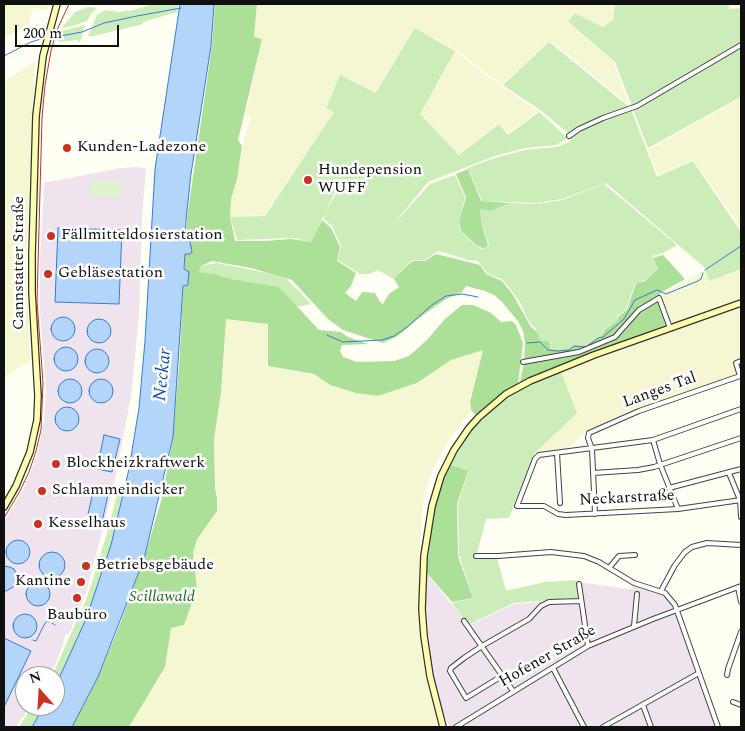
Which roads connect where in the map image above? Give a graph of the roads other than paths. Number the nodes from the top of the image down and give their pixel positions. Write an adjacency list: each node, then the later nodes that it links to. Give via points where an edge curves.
1 (57, 4): 3 (main road, Cannstatter Straße)
2 (61, 4): 3 (main road, Cannstatter Straße)
3 (55, 14): 23 (main road, Cannstatter Straße, via 43,56 36,116 32,255 38,396 36,420 30,452)
4 (741, 45): 5 (street, via 637,106 603,118)
5 (569, 136)
6 (741, 303): 7 (main road)
7 (670, 328): 9 (street, via 659,298 638,310 615,337 579,352); 51 (main road, via 530,381 506,394 478,417 454,450 441,476 429,523 423,572 424,636 430,676)
8 (741, 361): 13 (street, Langes Tal, via 736,363 740,376 639,411 588,433)
9 (523, 362)
10 (741, 408): 12 (street)
11 (741, 438): 15 (street)
12 (652, 440): 13 (street); 15 (street)
13 (592, 449): 14 (street); 17 (street)
14 (557, 453): 22 (street); 25 (street, Neckarstraße, via 537,457 517,506 544,506 566,515)
15 (660, 464): 17 (street, via 638,470); 19 (street)
16 (741, 468): 18 (street)
17 (593, 473): 20 (street)
18 (729, 473): 19 (street); 21 (street)
19 (670, 490): 20 (street, via 660,495); 24 (street)
20 (594, 499): 25 (street)
21 (741, 500): 24 (street, Neckarstraße); 26 (street)
22 (560, 503)
23 (4, 507)
24 (678, 509): 25 (street, Neckarstraße)
25 (595, 514)
26 (741, 517)
27 (741, 545): 33 (street, via 692,547 675,564)
28 (476, 556): 30 (street, via 566,553 584,556)
29 (635, 556): 30 (street, via 619,556)
30 (609, 568): 33 (street, via 634,584)
31 (579, 584): 35 (street)
32 (740, 587): 36 (street); 37 (street, Hofener Straße)
33 (661, 591): 37 (street, via 672,599)
34 (637, 594): 39 (street)
35 (581, 600): 41 (street, via 549,602 529,619); 42 (street)
36 (741, 602)
37 (677, 610): 39 (street, Hofener Straße); 44 (street)
38 (464, 621): 41 (street)
39 (634, 626): 42 (street, Hofener Straße)
40 (741, 632): 45 (street)
41 (482, 646): 46 (street); 46 (street, via 450,671 466,698)
42 (588, 646): 43 (street, Hofener Straße)
43 (553, 668): 47 (street, Hofener Straße); 53 (street)
44 (699, 674): 49 (street); 56 (street)
45 (727, 675)
46 (502, 676): 47 (street)
47 (513, 691): 52 (street, Hofener Straße)
48 (733, 702): 50 (street)
49 (643, 705): 54 (street); 55 (street)
50 (741, 705)
51 (444, 727)
52 (456, 727)
53 (584, 727)
54 (603, 727)
55 (651, 727)
56 (718, 727)

